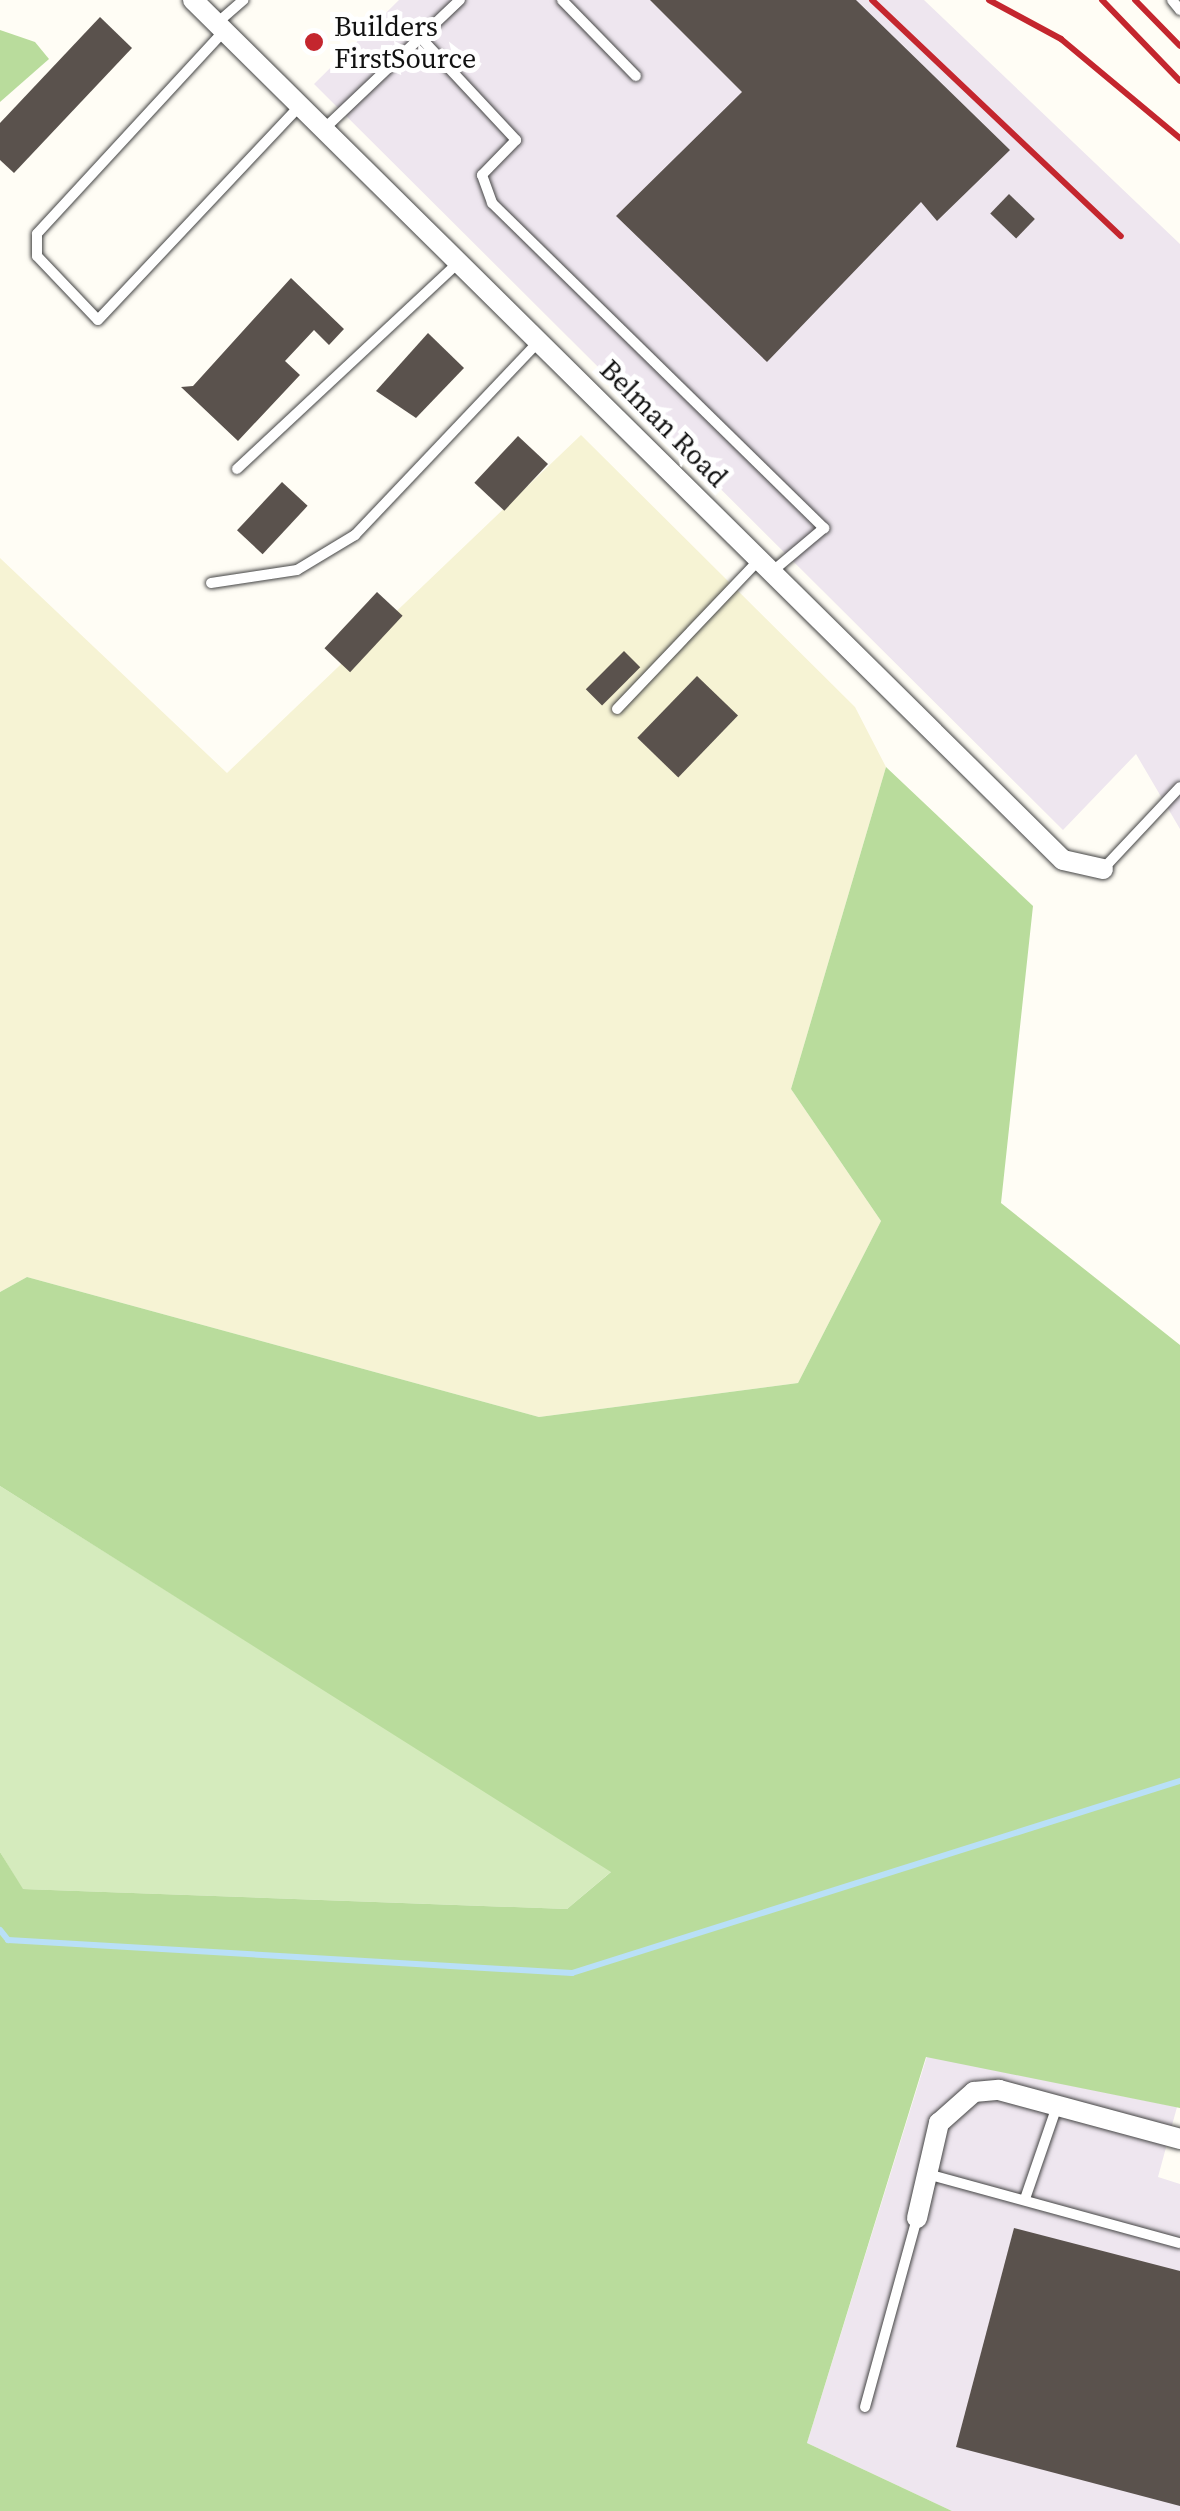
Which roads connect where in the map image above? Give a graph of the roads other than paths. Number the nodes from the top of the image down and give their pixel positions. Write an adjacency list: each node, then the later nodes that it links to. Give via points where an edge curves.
1 (192, 0): 7 (street, Belman Road)
2 (243, 0): 7 (lane)
3 (460, 0): 8 (lane)
4 (562, 0): 9 (lane)
5 (1172, 0): 6 (lane)
6 (1180, 10)
7 (220, 28): 10 (street, Belman Road); 10 (lane, via 37,234 37,256 98,320)
8 (420, 37): 11 (lane); 15 (lane, via 516,140 482,175 492,203 824,528)
9 (636, 76)
10 (301, 105): 11 (street, Belman Road)
11 (325, 128): 12 (street, Belman Road)
12 (460, 261): 13 (street, Belman Road); 14 (lane)
13 (540, 340): 15 (street, Belman Road); 16 (lane, via 355,535 297,570)
14 (237, 469)
15 (768, 564): 17 (lane); 19 (street, Belman Road, via 1062,860)
16 (210, 583)
17 (617, 709)
18 (1180, 787): 19 (lane)
19 (1103, 869)
20 (1057, 2106): 21 (street); 22 (street, via 990,2089 960,2099 938,2124); 23 (lane)
21 (1180, 2139)
22 (926, 2174): 23 (lane); 24 (street)
23 (1025, 2199): 25 (lane)
24 (916, 2218): 26 (lane)
25 (1180, 2243)
26 (866, 2407)

